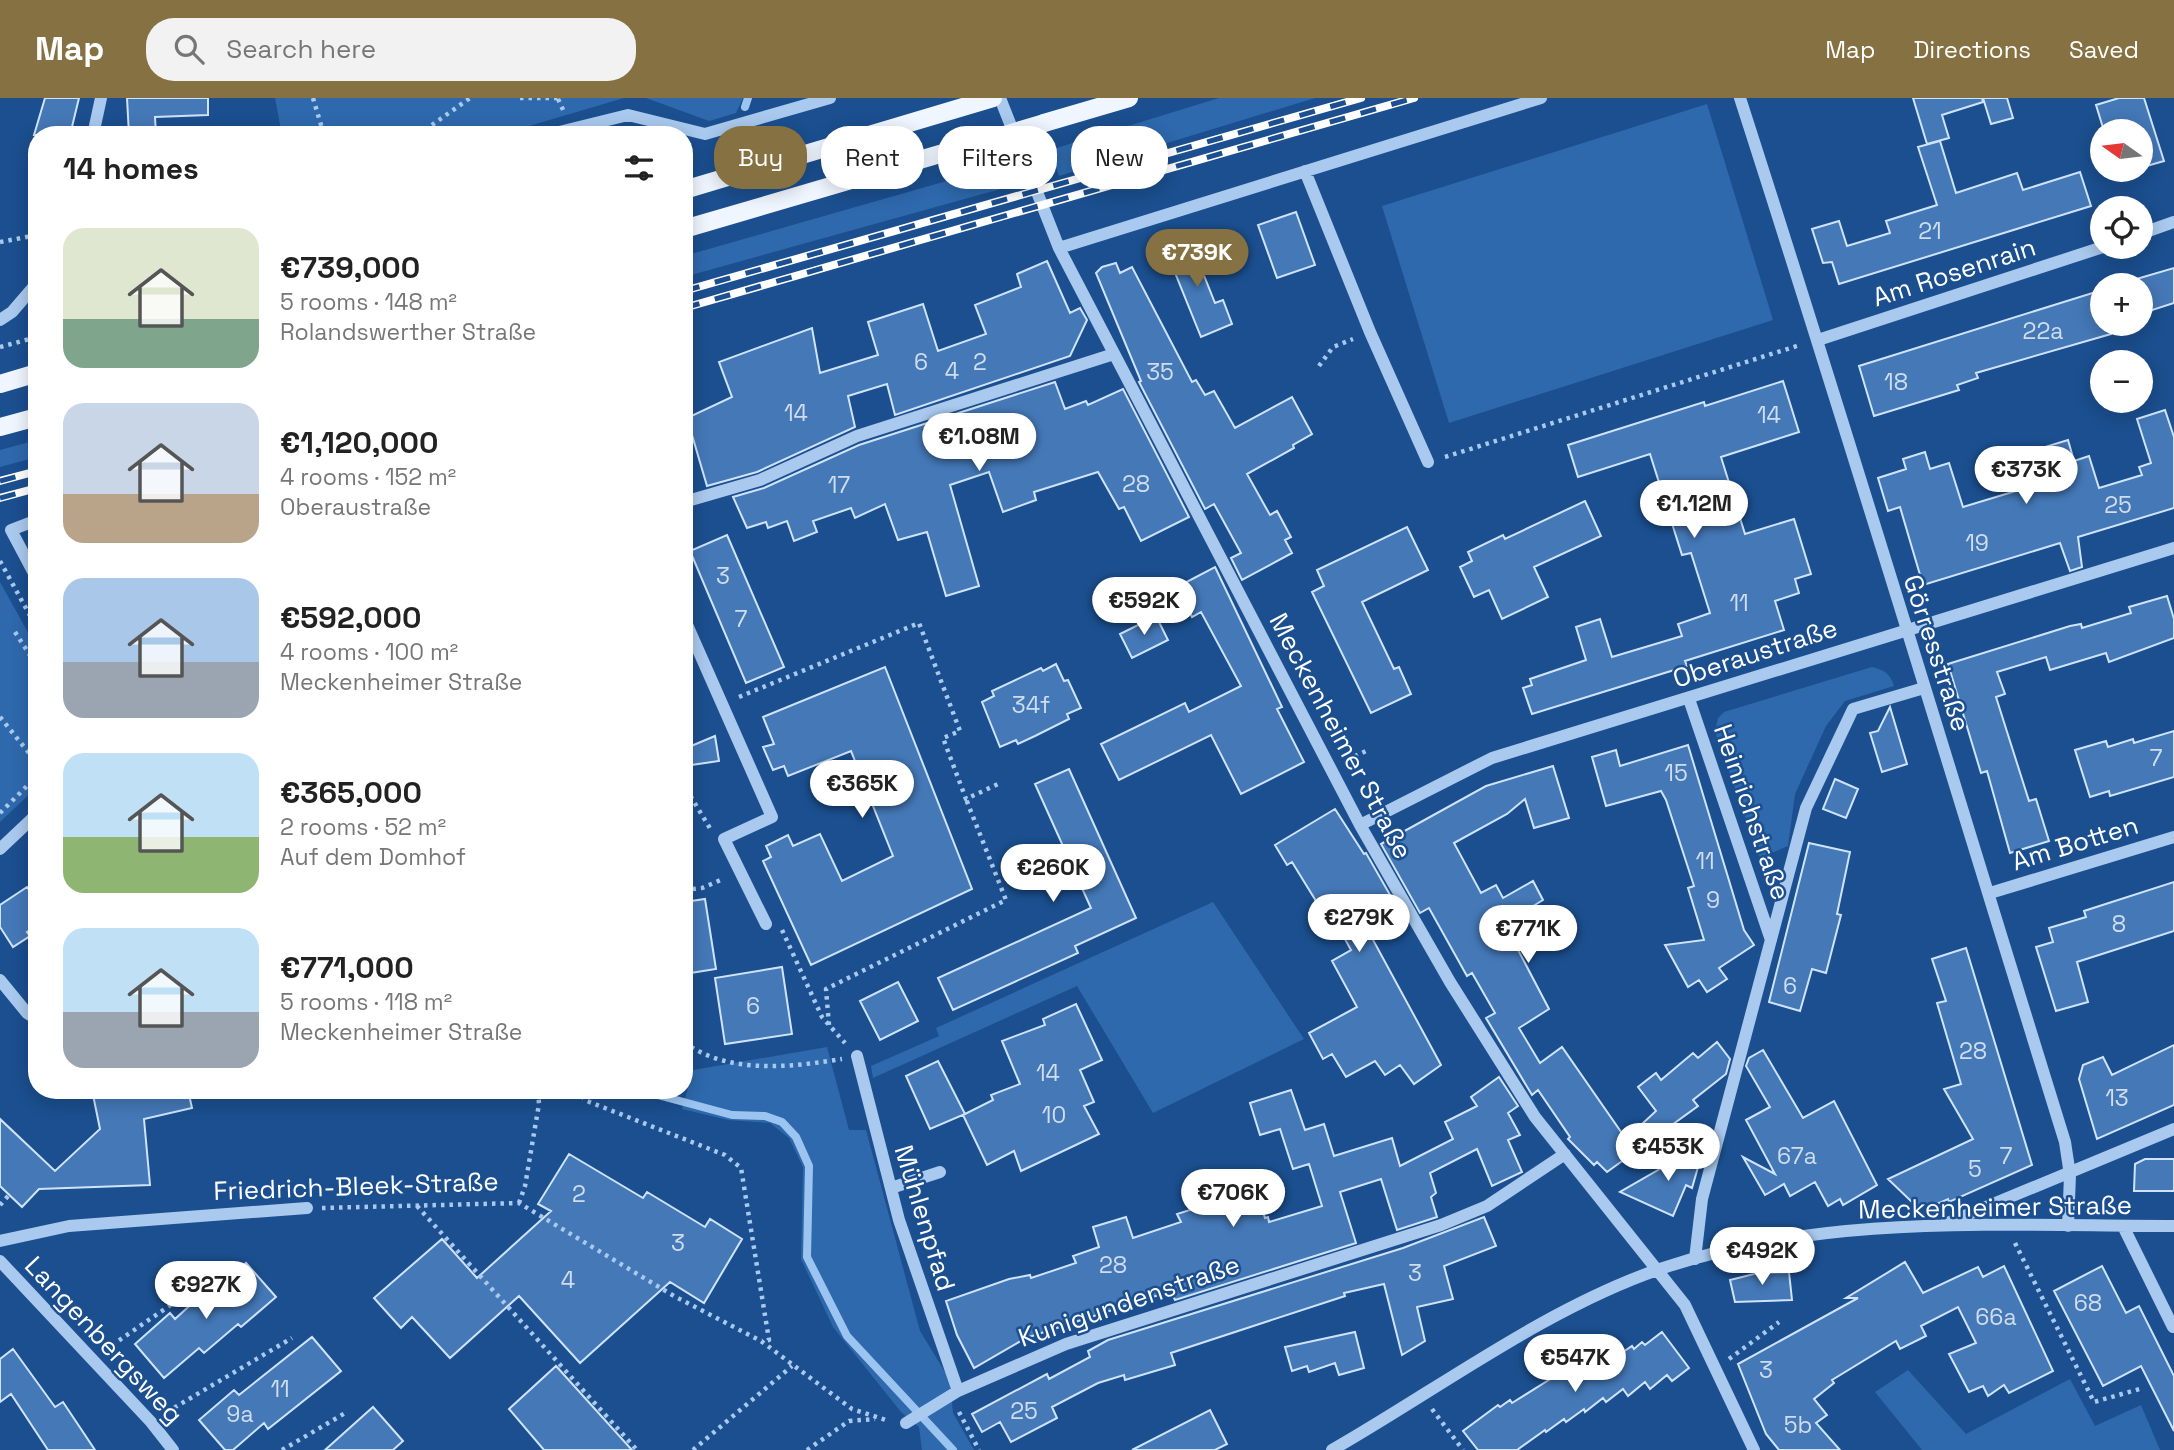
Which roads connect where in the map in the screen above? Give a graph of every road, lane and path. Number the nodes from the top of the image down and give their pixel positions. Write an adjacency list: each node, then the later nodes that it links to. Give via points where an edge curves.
1 (101, 98): 12 (street)
2 (313, 98): 13 (path)
3 (470, 98): 14 (path)
4 (520, 98): 5 (path)
5 (562, 98)
6 (830, 98): 17 (street, via 705,134)
7 (1000, 98): 25 (street, Meckenheimer Straße)
8 (1129, 98): 21 (main road, bridge)
9 (1541, 98): 18 (street)
10 (1740, 98): 31 (street, Görresstraße)
11 (986, 100): 19 (main road)
12 (95, 126)
13 (321, 126)
14 (431, 126)
15 (583, 126): 16 (street, via 628,115)
16 (673, 126)
17 (693, 131)
18 (1306, 171): 25 (street); 29 (street)
19 (693, 187)
20 (2174, 222): 22 (street)
21 (693, 226)
22 (2153, 229)
23 (28, 237): 24 (path)
24 (0, 242)
25 (1059, 248): 33 (street, Meckenheimer Straße)
26 (2090, 251): 31 (street, Am Rosenrain)
27 (28, 293): 28 (street)
28 (0, 320)
29 (1370, 332): 34 (path, via 1333,346); 39 (street)
30 (28, 339): 32 (path)
31 (1818, 340): 39 (path); 46 (street, Görresstraße)
32 (0, 347)
33 (1114, 354): 40 (street, via 857,436 760,480); 56 (street, Meckenheimer Straße)
34 (1319, 366)
35 (28, 376): 36 (main road)
36 (0, 384)
37 (28, 419): 38 (main road)
38 (0, 427)
39 (1428, 462)
40 (693, 499)
41 (28, 523): 44 (street, via 10,530)
42 (2174, 548): 46 (street, Oberaustraße)
43 (0, 561): 45 (path)
44 (28, 563)
45 (28, 612)
46 (1905, 629): 50 (street, Görresstraße); 51 (street, Oberaustraße)
47 (15, 632): 49 (path)
48 (693, 638): 52 (street)
49 (28, 652)
50 (1924, 688): 69 (street, Görresstraße); 71 (street, Heinrichstraße, via 1853,709 1806,808)
51 (1689, 699): 63 (street, Oberaustraße, via 1492,758); 71 (street, Heinrichstraße)
52 (722, 704): 59 (path, via 919,623 960,731 943,738); 65 (street, via 772,817)
53 (0, 717): 55 (path)
54 (1368, 750): 56 (path)
55 (28, 752)
56 (1331, 768): 63 (street, Meckenheimer Straße)
57 (998, 784): 59 (path)
58 (28, 785): 61 (path)
59 (966, 799): 74 (path, via 1006,900 826,989)
60 (693, 800): 65 (path, via 713,832)
61 (0, 813)
62 (28, 823): 66 (street)
63 (1360, 825): 80 (street, Meckenheimer Straße, via 1455,990 1535,1116)
64 (2174, 837): 69 (street, Am Botten)
65 (724, 839): 67 (street)
66 (0, 849)
67 (740, 871): 68 (path); 70 (street)
68 (693, 888)
69 (1990, 893): 82 (street, Görresstraße, via 2065,1142)
70 (766, 924): 74 (path, via 784,930)
71 (1772, 940): 95 (street, Heinrichstraße, via 1702,1199)
72 (0, 980): 73 (street)
73 (28, 1007)
74 (829, 1026): 76 (path)
75 (693, 1047): 76 (path, via 710,1057 772,1067)
76 (857, 1056): 83 (street, Mühlenpfad)
77 (539, 1099): 85 (path)
78 (585, 1099): 102 (path, via 725,1155 741,1168 769,1340)
79 (2174, 1129): 82 (street)
80 (1565, 1154): 98 (street, Meckenheimer Straße); 107 (street, Kunigundenstraße, via 1487,1206 1441,1225 1115,1326 1024,1360)
81 (940, 1172): 83 (street)
82 (2070, 1175): 90 (street, Görresstraße); 93 (street)
83 (891, 1188): 107 (street, Mühlenpfad)
84 (9, 1195): 86 (path)
85 (519, 1203): 87 (path, Friedrich-Bleek-Straße); 102 (path, Friedrich-Bleek-Straße, via 674,1296)
86 (0, 1205)
87 (416, 1205): 88 (path, Friedrich-Bleek-Straße); 115 (path)
88 (307, 1208): 94 (street, Friedrich-Bleek-Straße, via 69,1226)
89 (2006, 1226): 90 (street, Meckenheimer Straße); 93 (street, Meckenheimer Straße); 106 (path, via 2094,1402)
90 (2068, 1226): 91 (street, Meckenheimer Straße)
91 (2123, 1226): 92 (street, Meckenheimer Straße); 100 (street)
92 (2174, 1226)
93 (1938, 1227): 95 (street, Meckenheimer Straße, via 1792,1237)
94 (0, 1241)
95 (1695, 1259): 98 (street, Meckenheimer Straße)
96 (0, 1261): 103 (street, Langenbergsweg)
97 (226, 1267): 103 (path)
98 (1659, 1269): 105 (street, via 1685,1305); 108 (street, via 1569,1311)
99 (1779, 1322): 105 (path)
100 (2172, 1327)
101 (292, 1338): 111 (path)
102 (761, 1341): 104 (path, Friedrich-Bleek-Straße)
103 (92, 1359): 111 (street, Langenbergsweg)
104 (792, 1366): 110 (path, Friedrich-Bleek-Straße, via 852,1409); 116 (path)
105 (1714, 1369): 121 (street)
106 (2143, 1388)
107 (954, 1393): 112 (street, Kunigundenstraße); 118 (path)
108 (1421, 1395): 119 (street); 120 (path)
109 (347, 1412): 114 (path)
110 (876, 1419): 112 (path, Friedrich-Bleek-Straße); 117 (path, via 849,1421)
111 (151, 1422): 113 (street, Langenbergsweg)
112 (905, 1423)
113 (173, 1450)
114 (282, 1450)
115 (637, 1450)
116 (693, 1450)
117 (807, 1450)
118 (979, 1450)
119 (1332, 1450)
120 (1463, 1450)
121 (1754, 1450)

